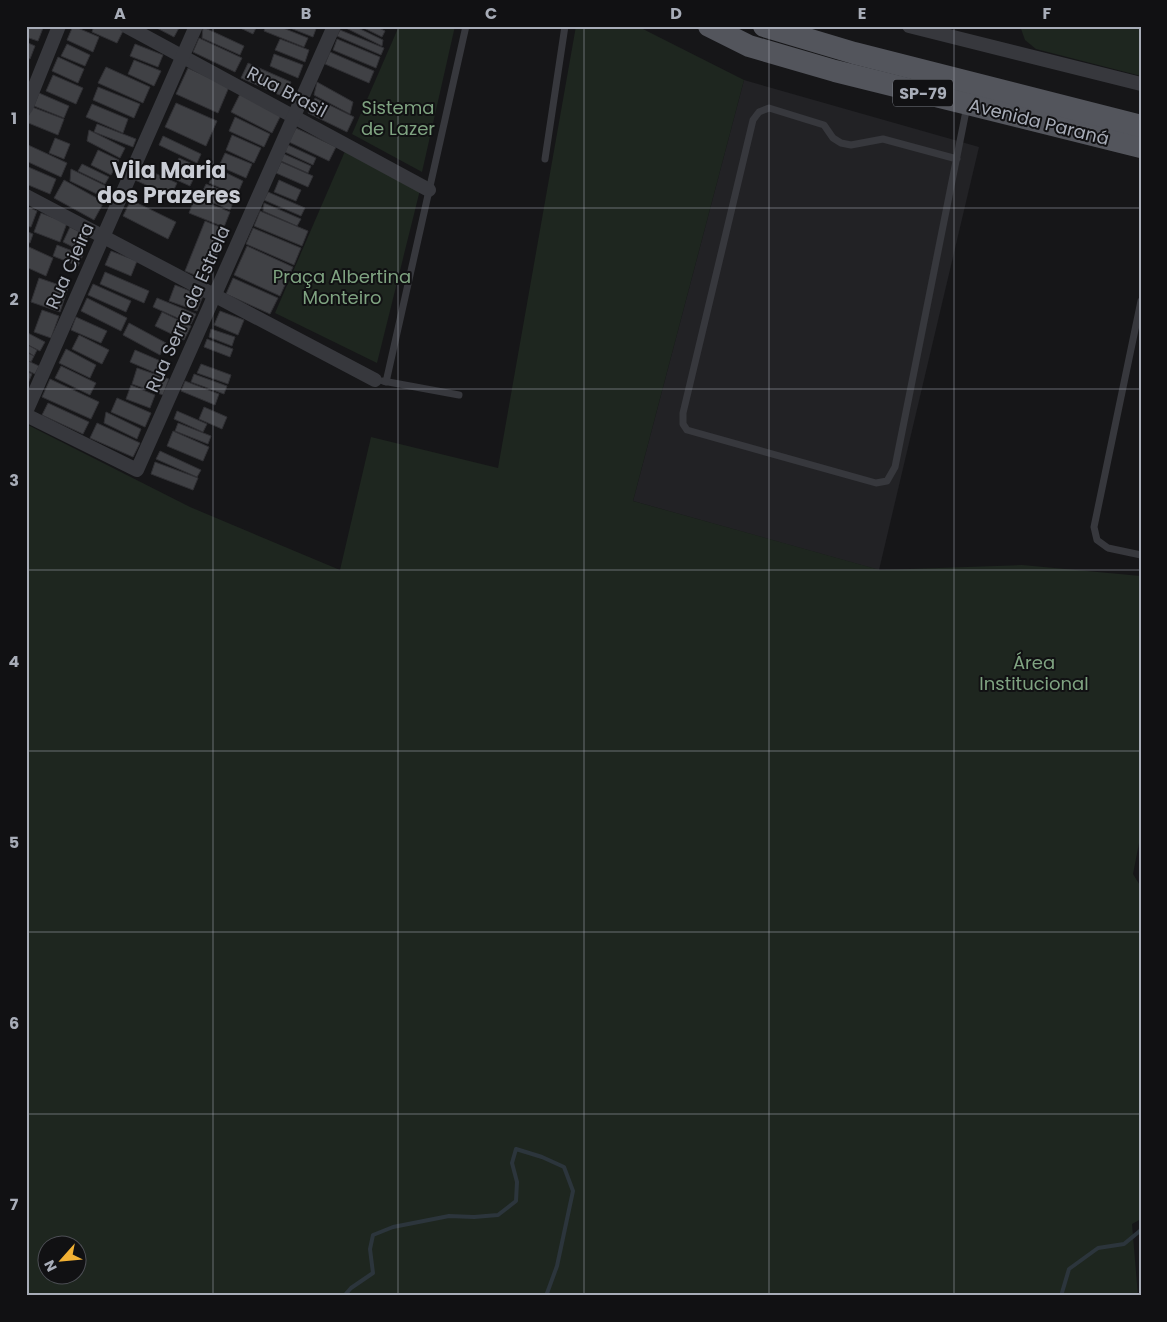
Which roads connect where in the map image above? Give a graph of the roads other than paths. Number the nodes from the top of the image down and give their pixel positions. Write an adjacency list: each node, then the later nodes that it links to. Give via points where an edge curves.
1 (59, 26): 13 (street)
2 (126, 26): 10 (street, Rua Brasil)
3 (196, 26): 10 (street, Rua Cieira)
4 (334, 26): 14 (street, Rua Serra da Estrela)
5 (466, 26): 19 (lane)
6 (565, 26): 17 (lane)
7 (709, 26): 12 (main road, Avenida Paraná / SP-79, via 776,55)
8 (764, 26): 15 (main road, Avenida Paraná / SP-79, via 854,53)
9 (909, 26): 11 (street)
10 (183, 57): 14 (street, Rua Brasil); 21 (street, Rua Cieira)
11 (1141, 84)
12 (967, 104): 16 (main road, Avenida Paraná / SP-79); 18 (lane)
13 (26, 108)
14 (293, 116): 19 (street, Rua Brasil); 22 (street, Rua Serra da Estrela)
15 (1141, 126)
16 (1141, 147)
17 (545, 159)
18 (957, 159): 18 (lane, via 883,139 851,145 841,143 824,125 769,108 759,112 753,120 683,413 683,424 687,430 876,483 887,481 895,467)
19 (429, 190): 24 (lane)
20 (26, 196): 21 (street)
21 (104, 237): 22 (street); 26 (street, Rua Cieira)
22 (214, 295): 24 (street); 26 (street, Rua Serra da Estrela, via 137,470)
23 (1141, 300): 27 (lane, via 1094,528 1098,540 1108,548)
24 (381, 380): 25 (lane)
25 (459, 395)
26 (26, 414)
27 (1141, 556)

